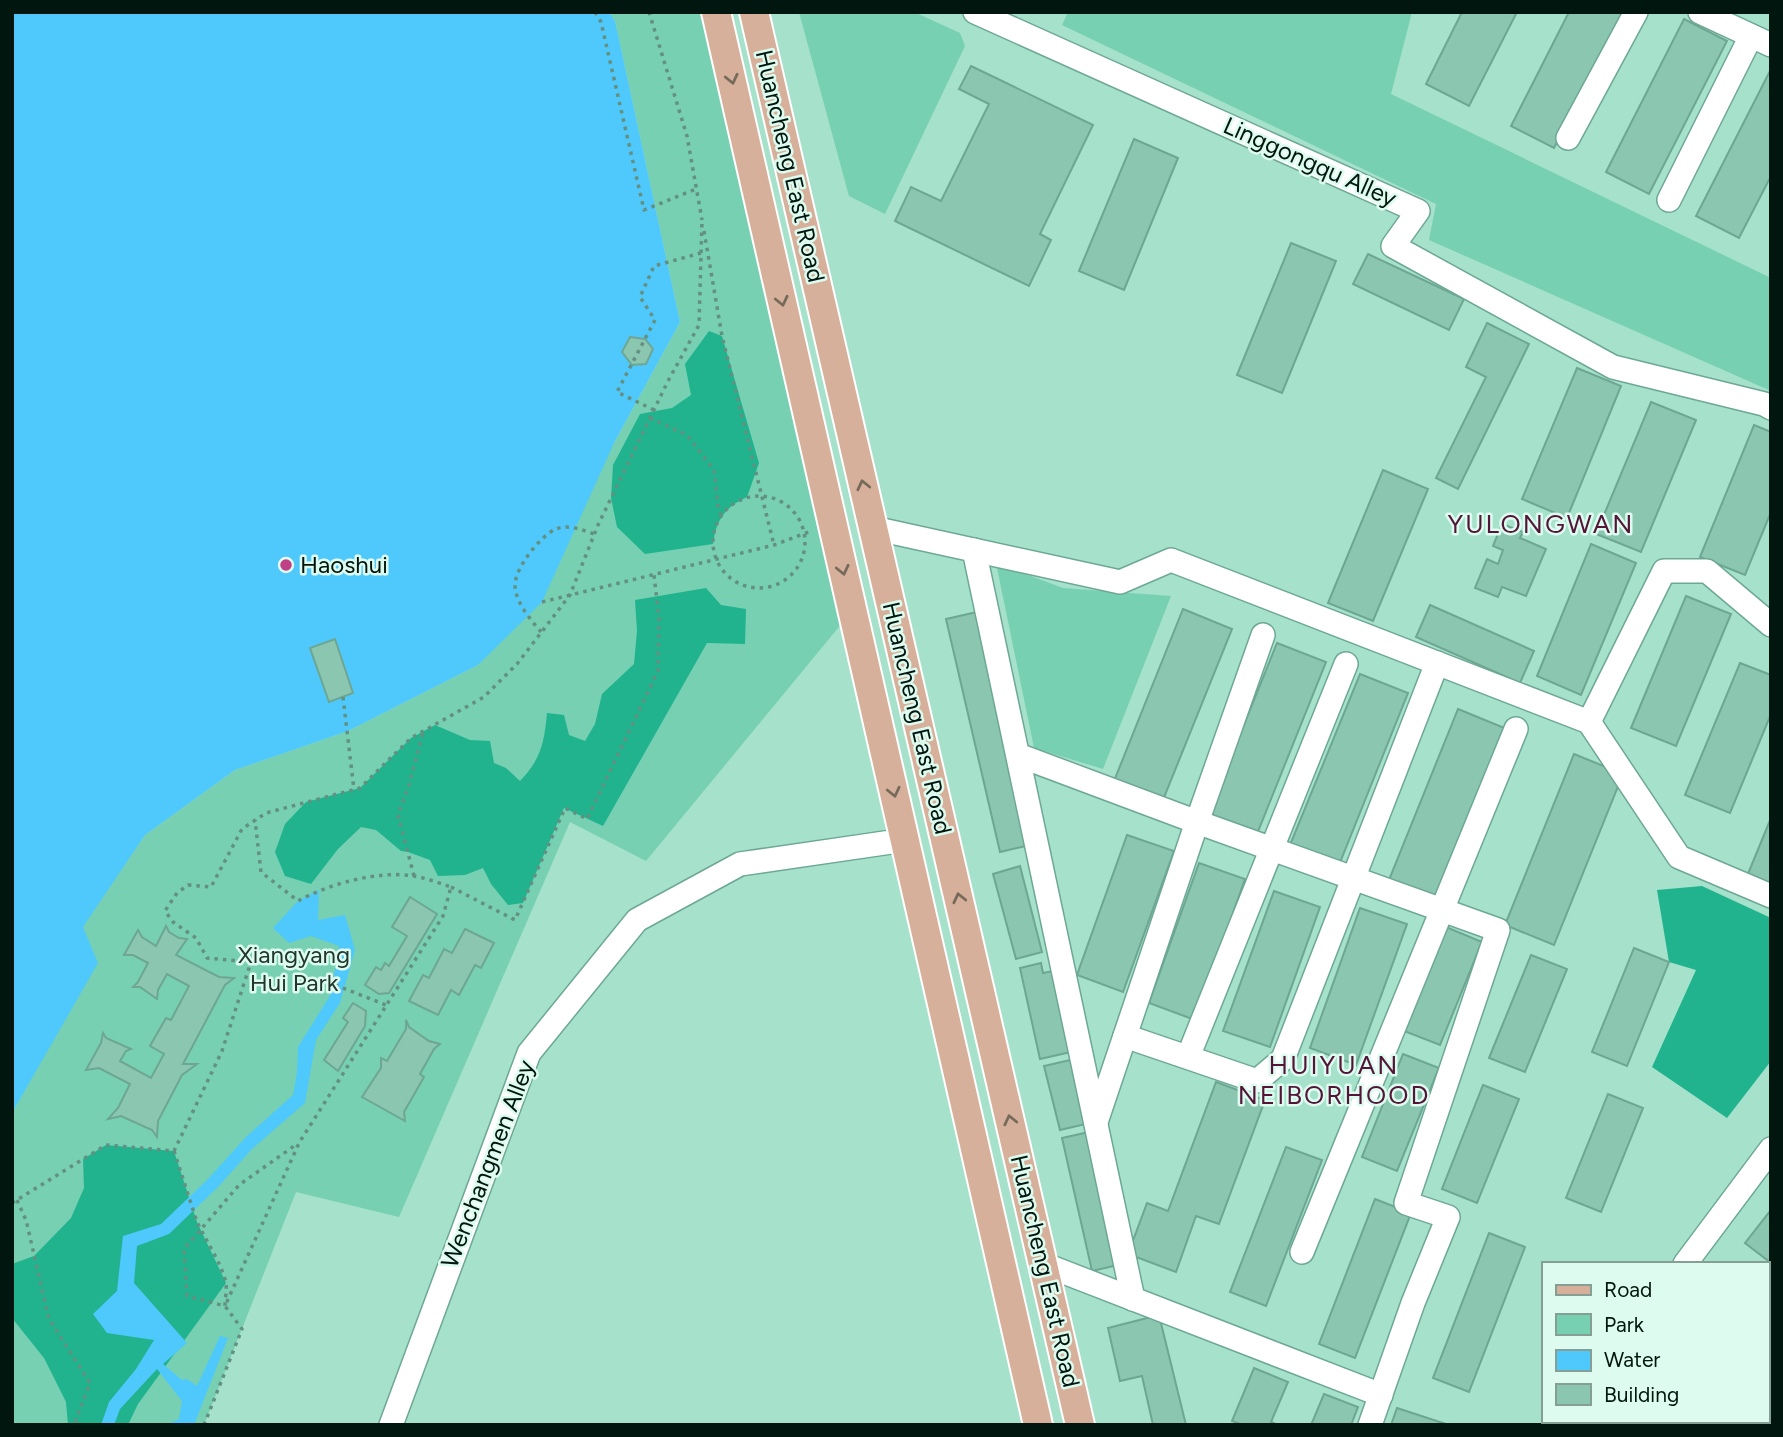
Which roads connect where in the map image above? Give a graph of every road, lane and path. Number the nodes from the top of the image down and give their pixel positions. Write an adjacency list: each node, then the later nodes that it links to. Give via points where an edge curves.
1 (595, 12): 10 (path, via 644,211)
2 (649, 12): 10 (path, via 687,136)
3 (716, 12): 19 (main road, Huancheng East Road, one-way to 19)
4 (754, 12): 20 (main road, Huancheng East Road, one-way to 4)
5 (975, 12): 14 (street, Linggongqu Alley, via 1418,211 1393,246 1613,367)
6 (1636, 12): 9 (street)
7 (1700, 12): 8 (street)
8 (1761, 40): 11 (street)
9 (1567, 138)
10 (696, 189): 12 (path)
11 (1669, 200)
12 (702, 221): 13 (path); 17 (path, via 722,336)
13 (701, 253): 15 (path, via 699,325); 15 (path, via 654,266 640,297 655,320 617,392)
14 (1771, 408)
15 (654, 410): 16 (path)
16 (650, 418): 18 (path, via 687,435 714,470); 22 (path)
17 (763, 495): 18 (path, via 733,503); 21 (path, via 790,507); 23 (path)
18 (721, 514): 25 (path, via 713,536)
19 (833, 523): 21 (path); 42 (main road, Huancheng East Road, one-way to 42)
20 (873, 528): 24 (street); 61 (main road, Huancheng East Road, one-way to 20)
21 (805, 533): 23 (path); 25 (path, via 801,563 779,584 765,588 735,582)
22 (594, 534): 27 (path); 30 (path, via 576,527 556,528 527,553 515,585 524,612)
23 (774, 545): 25 (path)
24 (974, 550): 32 (street, via 1120,582 1171,560); 38 (street)
25 (716, 559): 26 (path)
26 (654, 575): 27 (path); 46 (path, via 658,670 587,818 565,808 515,920)
27 (570, 595): 28 (path); 30 (path)
28 (542, 602)
29 (1771, 625): 35 (street, via 1707,571 1664,572)
30 (541, 632): 37 (path, via 484,697)
31 (1263, 635): 41 (street)
32 (1437, 663): 35 (street); 45 (street)
33 (1346, 664): 43 (street)
34 (343, 697): 39 (path)
35 (1589, 722): 47 (street, via 1679,857)
36 (1516, 729): 48 (street)
37 (423, 732): 39 (path); 44 (path, via 398,815)
38 (1018, 755): 41 (street); 53 (street)
39 (354, 790): 40 (path, via 266,813)
40 (255, 820): 44 (path, via 261,872 298,901 318,890 382,875); 56 (path, via 242,829 211,887 188,885 165,911 196,938 207,958 251,962 222,1051)
41 (1197, 822): 43 (street); 51 (street)
42 (905, 841): 67 (street, Wenchangmen Alley, via 740,864 637,920 529,1053); 68 (main road, Huancheng East Road)
43 (1271, 849): 45 (street); 52 (street)
44 (414, 876): 46 (path)
45 (1354, 878): 48 (street); 52 (street, via 1283,1059 1257,1081)
46 (451, 887): 50 (path, via 443,916)
47 (1771, 896)
48 (1442, 910): 59 (street); 64 (street, via 1498,930 1406,1203 1448,1217)
49 (312, 984): 50 (path, via 320,979)
50 (386, 1005): 54 (path)
51 (1125, 1036): 52 (street); 53 (street)
52 (1188, 1057)
53 (1096, 1123): 62 (street)
54 (299, 1143): 58 (path, via 239,1185); 63 (path)
55 (1771, 1149): 60 (street)
56 (174, 1151): 57 (path, via 106,1144); 58 (path)
57 (14, 1201): 65 (path, via 26,1220 48,1319 90,1383)
58 (201, 1230): 63 (path, via 226,1283); 63 (path, via 184,1249 187,1296)
59 (1302, 1252)
60 (1686, 1262)
61 (1043, 1264): 62 (street); 69 (main road, Huancheng East Road)
62 (1133, 1298): 64 (street)
63 (225, 1306): 66 (path, via 242,1329)
64 (1381, 1395): 70 (street)
65 (74, 1425)
66 (204, 1425)
67 (391, 1425)
68 (1038, 1425)
69 (1080, 1425)
70 (1370, 1425)

